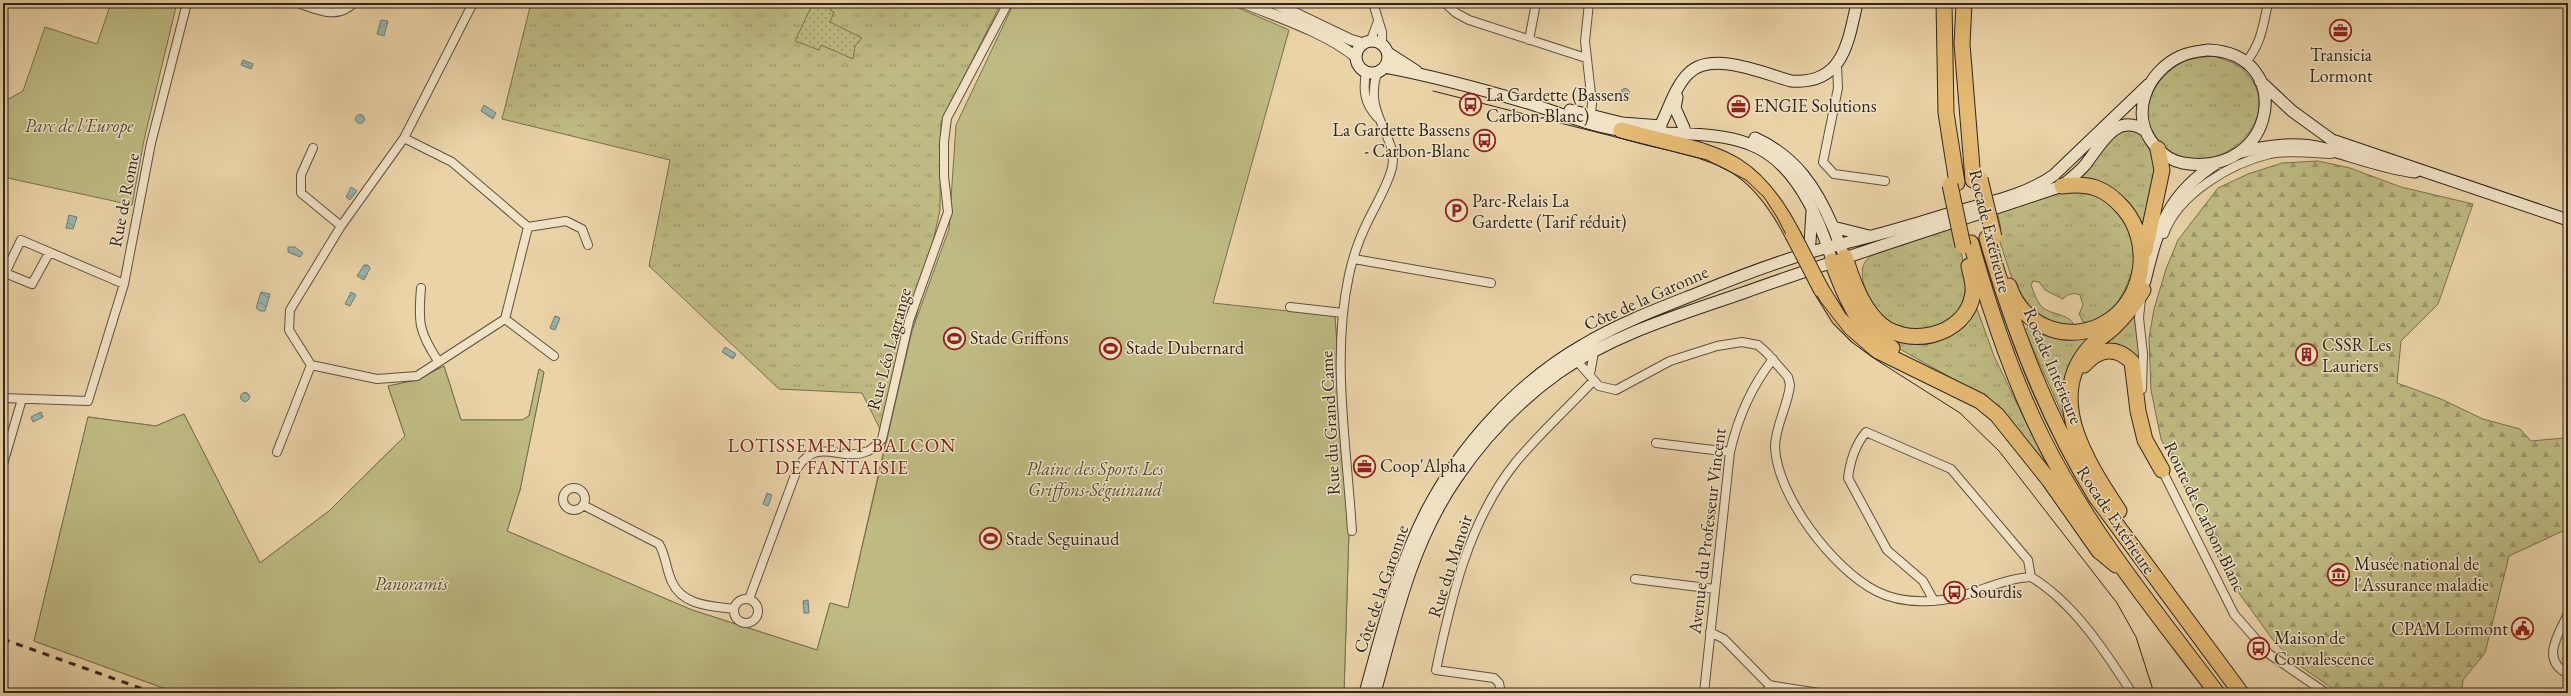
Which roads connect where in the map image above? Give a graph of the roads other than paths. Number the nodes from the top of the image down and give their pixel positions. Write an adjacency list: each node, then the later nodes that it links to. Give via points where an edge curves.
1 (187, 3): 61 (street, Rue de Rome, via 151,143)
2 (298, 3): 3 (street, via 327,14 346,11)
3 (354, 3)
4 (473, 3): 35 (street)
5 (1008, 3): 90 (street, Rue Léo Lagrange, via 947,118 944,176 948,212 909,321 882,439 869,451 856,454 818,451 805,456 798,467)
6 (1244, 3): 20 (street, via 1319,35)
7 (1274, 3): 18 (street, via 1351,40)
8 (1373, 3): 16 (street)
9 (1444, 3): 17 (street, via 1469,20)
10 (1536, 3): 17 (street)
11 (1589, 3): 21 (street)
12 (1857, 3): 23 (main road, via 1847,48)
13 (1944, 3): 51 (highway, Rocade Extérieure, via 1946,113 1953,184)
14 (1964, 3): 50 (highway, bridge, via 1962,44 1970,153)
15 (2268, 3): 22 (street, via 2262,35)
16 (1378, 21): 18 (street); 19 (street)
17 (1529, 40): 21 (street)
18 (1367, 42): 19 (main road); 20 (main road)
19 (1385, 48): 24 (main road); 25 (main road)
20 (1356, 57): 24 (main road, via 1359,66)
21 (1586, 58): 30 (street)
22 (2245, 63): 26 (main road); 27 (main road, via 2218,50 2196,51 2181,55 2168,63)
23 (1836, 66): 28 (main road, via 1822,77 1802,82 1726,63 1704,64 1690,72); 42 (street, via 1838,88 1823,162 1834,174)
24 (1376, 71): 25 (main road); 56 (street, Rue du Grand Came, via 1364,86 1366,102 1376,117 1392,153 1392,169)
25 (1418, 73): 29 (main road)
26 (2260, 80): 38 (main road, via 2266,104 2263,124); 41 (main road, via 2292,110 2332,140)
27 (2149, 84): 34 (main road, via 2142,107); 49 (main road, via 2054,175 2042,183 1998,200)
28 (1679, 87): 31 (main road); 32 (main road, via 1676,108)
29 (1526, 102): 30 (main road); 33 (main road)
30 (1591, 114): 31 (main road, via 1622,123)
31 (1660, 126): 32 (main road)
32 (1684, 128): 48 (main road, via 1751,136 1785,154 1799,167 1814,189)
33 (1621, 130): 44 (main road, via 1726,138 1749,143 1769,153 1791,175); 78 (highway, bridge, via 1704,151 1738,165 1767,191 1821,289 1839,318 1857,336 1876,350)
34 (2144, 130): 37 (main road); 43 (main road, via 2131,124 2117,127 2074,177)
35 (404, 138): 46 (street); 47 (street, via 452,162)
36 (313, 148): 46 (street, via 301,175 300,193)
37 (2158, 149): 40 (main road, via 2166,157 2182,162); 57 (highway, via 2162,170)
38 (2240, 152): 39 (main road, via 2284,145 2322,148); 40 (main road)
39 (2335, 154): 41 (main road, via 2394,169); 63 (street, Route de Carbon-Blanc, via 2270,154 2241,165 2203,186 2186,201 2166,228)
40 (2218, 162): 63 (main road, via 2190,183 2170,208 2152,250)
41 (2436, 175): 45 (main road)
42 (1885, 181)
43 (2062, 186): 53 (main road); 57 (highway, via 2088,185 2101,189 2116,200 2136,228 2142,245)
44 (1812, 212): 53 (main road); 55 (main road, via 1810,242)
45 (2568, 220)
46 (341, 226): 73 (street, via 290,310 289,330)
47 (528, 227): 52 (street, via 566,221 582,229); 66 (street)
48 (1833, 227): 49 (main road); 53 (main road)
49 (1868, 238): 53 (main road, via 1858,245)
50 (1990, 238): 57 (highway, via 2012,297 2023,313 2038,325 2057,331 2072,333 2086,330 2111,319 2135,287); 95 (highway, Rocade Intérieure, via 2004,299 2034,379 2076,464 2096,497)
51 (1967, 244): 53 (highway, via 1973,294 1968,309 1952,326 1934,335 1917,338 1899,335 1876,320); 86 (highway, Rocade Extérieure, via 2004,349 2031,414 2060,471)
52 (588, 245)
53 (1836, 252): 55 (main road, Côte de la Garonne); 58 (main road, Côte de la Garonne); 59 (highway)
54 (49, 253): 54 (street, via 21,240 5,273 32,284); 61 (street)
55 (1806, 254): 67 (main road, Côte de la Garonne, via 1711,287 1622,323)
56 (1354, 259): 60 (street); 65 (street, Rue du Grand Came)
57 (2142, 264)
58 (1800, 273): 59 (highway); 68 (main road, Côte de la Garonne, via 1627,334)
59 (1840, 282): 78 (highway, via 1856,317 1867,330 1882,342)
60 (1491, 283)
61 (124, 284): 77 (street, Rue de Rome, via 88,401)
62 (422, 288): 71 (street, via 419,309 422,336)
63 (2143, 290): 75 (highway, via 2132,308 2080,359); 83 (street, Route de Carbon-Blanc, via 2139,318 2143,354 2143,410)
64 (1290, 307): 65 (street)
65 (1343, 312): 85 (street, Rue du Grand Came, via 1342,387)
66 (505, 319): 69 (street); 71 (street, via 493,329)
67 (1582, 345): 72 (street); 98 (main road, Côte de la Garonne, via 1531,382 1503,409 1473,441 1448,475 1426,511 1408,550)
68 (1594, 352): 72 (main road, Côte de la Garonne); 74 (street)
69 (554, 356)
70 (1773, 359): 74 (street, via 1758,346 1742,342 1717,346 1670,361 1616,390 1606,389); 81 (street, Avenue du Professeur Vincent, via 1761,374 1737,421); 91 (street, via 1788,377 1790,385 1775,446 1780,473 1798,509 1836,561 1860,582 1891,598)
71 (438, 361): 73 (street, via 416,376 377,379)
72 (1577, 361): 74 (street); 99 (main road, Côte de la Garonne, via 1538,389 1509,415 1456,479 1417,553 1403,592)
73 (312, 365): 80 (street)
74 (1592, 377): 100 (street, Rue du Manoir, via 1516,463 1490,500 1475,529 1457,585 1436,670 1494,678 1499,683)
75 (2073, 378): 83 (highway, via 2086,363 2106,350 2120,354 2132,362 2138,411 2146,440); 95 (highway, via 2070,416 2087,458 2106,492)
76 (3, 398): 77 (street)
77 (22, 399): 82 (street)
78 (1980, 401): 86 (highway, via 1997,415 2026,450 2099,551)
79 (1656, 443): 81 (street)
80 (277, 452)
81 (1730, 452): 89 (street, Avenue du Professeur Vincent)
82 (3, 464)
83 (2162, 470): 108 (street, Route de Carbon-Blanc, via 2234,614 2269,654)
84 (583, 505): 92 (street, via 660,544 672,583 690,601)
85 (1352, 531)
86 (2126, 573): 106 (highway, Rocade Extérieure)
87 (2031, 577): 91 (street, via 2018,578 1973,593); 91 (street, via 2028,560 1952,469 1866,432 1856,450 1848,478 1887,550 1923,581); 105 (street, via 2046,586 2086,629)
88 (1635, 579): 89 (street)
89 (1715, 589): 94 (street, Avenue du Professeur Vincent)
90 (749, 599): 92 (street, via 738,602); 92 (street, via 758,607 758,615 753,621 745,623 738,620)
91 (1934, 601)
92 (734, 609)
93 (2568, 614): 96 (street, via 2553,644 2551,657 2555,665)
94 (1710, 632): 97 (street, via 1724,639); 101 (street, Avenue du Professeur Vincent)
95 (2217, 661): 107 (highway, Rocade Intérieure)
96 (2568, 674)
97 (1769, 684): 102 (street); 103 (street); 104 (street)
98 (1365, 693)
99 (1375, 693)
100 (1501, 693)
101 (1704, 693)
102 (1767, 693)
103 (1777, 693)
104 (1819, 693)
105 (2132, 693)
106 (2217, 693)
107 (2241, 693)
108 (2326, 693)

